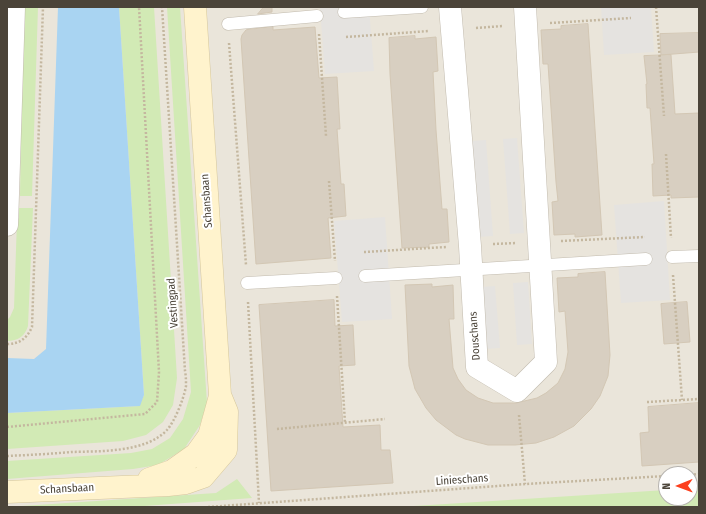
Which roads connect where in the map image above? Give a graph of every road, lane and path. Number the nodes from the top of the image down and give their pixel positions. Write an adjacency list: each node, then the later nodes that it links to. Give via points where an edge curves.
1 (14, 7): 16 (street)
2 (43, 7): 34 (path, via 32,327 27,337)
3 (139, 7): 40 (path, via 159,372 157,402 145,414)
4 (162, 7): 42 (path, Vestingpad, via 186,371 186,387 176,416 167,430 155,439 137,446 118,450)
5 (194, 7): 45 (street, Schansbaan, via 220,395 209,436 196,454 172,472 127,486)
6 (422, 7): 9 (lane)
7 (450, 7): 14 (street, Douschans)
8 (656, 7): 17 (path)
9 (344, 12)
10 (318, 16): 13 (lane); 18 (path)
11 (525, 16): 12 (path); 14 (path); 23 (street)
12 (631, 18)
13 (228, 24): 33 (path)
14 (451, 29): 15 (path); 24 (street, Douschans)
15 (346, 37)
16 (9, 92): 20 (street)
17 (664, 116)
18 (326, 136)
19 (329, 181): 32 (path)
20 (8, 202): 21 (street)
21 (7, 226)
22 (645, 237): 23 (path)
23 (539, 242): 24 (path); 29 (street)
24 (470, 246): 25 (path); 30 (street, Douschans)
25 (364, 252)
26 (699, 256): 27 (lane)
27 (672, 258)
28 (646, 259): 29 (lane)
29 (540, 267): 30 (lane); 35 (street, via 546,362)
30 (471, 270): 31 (lane); 35 (street, Douschans, via 477,367)
31 (365, 276)
32 (336, 278): 33 (lane); 39 (path)
33 (247, 283): 46 (path)
34 (7, 344)
35 (517, 391): 44 (path)
36 (699, 399): 37 (path)
37 (648, 402)
38 (385, 419): 39 (path)
39 (345, 423): 41 (path)
40 (7, 427)
41 (277, 429)
42 (7, 456)
43 (658, 476): 44 (path, Linieschans)
44 (525, 484): 46 (path, Linieschans)
45 (7, 492)
46 (259, 503): 47 (path, Linieschans)
47 (208, 507)

